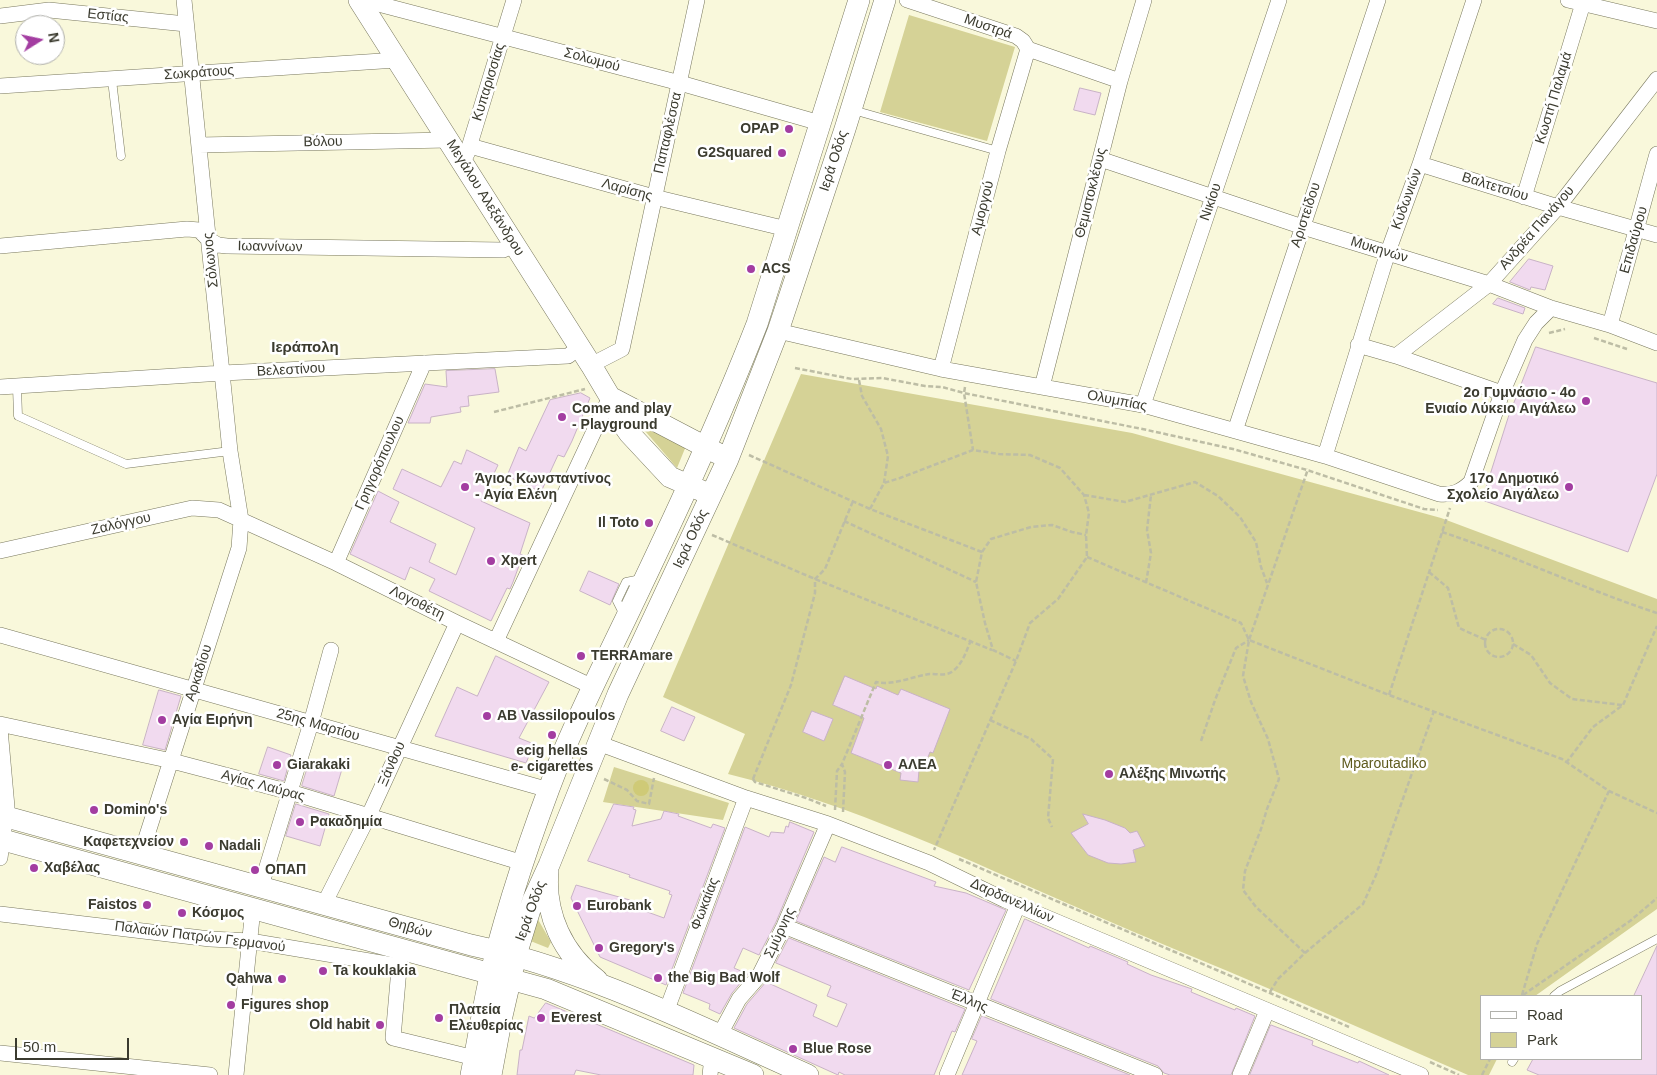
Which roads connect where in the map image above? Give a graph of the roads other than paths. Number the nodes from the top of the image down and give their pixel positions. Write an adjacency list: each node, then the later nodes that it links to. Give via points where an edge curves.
1 (184, 0): 16 (street, Σόλωνος)
2 (359, 0): 19 (main road, Μεγάλου Αλεξάνδρου)
3 (363, 0): 17 (street, Σολωμού)
4 (514, 0): 17 (street, Κυπαρισσίας)
5 (697, 0): 24 (street, Παπαφλέσσα)
6 (860, 0): 27 (main road, Ιερά Οδός)
7 (885, 0): 26 (main road, Ιερά Οδός)
8 (907, 0): 18 (street, Μυστρά, via 1016,36)
9 (1144, 0): 23 (street, Θεμιστοκλέους)
10 (1279, 0): 38 (street, Νικίου)
11 (1378, 0): 40 (street, Αριστείδου)
12 (1474, 0): 35 (street, Κυδωνιών)
13 (1578, 1): 15 (street); 36 (street, Κωστή Παλαμά)
14 (0, 16): 16 (street, Εστίας, via 49,10)
15 (1657, 21)
16 (186, 24): 20 (street, Σόλωνος)
17 (503, 36): 24 (street, Σολωμού); 32 (street, Κυπαρισσίας)
18 (1028, 49): 23 (street, Μυστρά); 30 (street, Αμοργού)
19 (397, 60): 20 (street, Σωκράτους); 28 (main road, Μεγάλου Αλεξάνδρου)
20 (192, 74): 22 (street, Σωκράτους); 29 (street, Σόλωνος)
21 (1657, 79): 39 (street, Ανδρέα Πανάγου)
22 (112, 80): 25 (street, Σωκράτους); 33 (lane)
23 (1120, 81): 34 (street, Θεμιστοκλέους)
24 (680, 83): 27 (street, Σολωμού); 37 (street, Παπαφλέσσα)
25 (0, 86)
26 (851, 110): 30 (lane); 51 (main road, Ιερά Οδός)
27 (820, 123): 41 (main road, Ιερά Οδός)
28 (448, 140): 29 (street, Βόλου); 32 (main road, Μεγάλου Αλεξάνδρου)
29 (199, 145): 44 (street, Σόλωνος)
30 (998, 150): 58 (street, Αμοργού)
31 (1657, 154): 42 (street, Επιδαύρου)
32 (467, 155): 37 (street, Λαρίσης); 45 (main road, Μεγάλου Αλεξάνδρου)
33 (121, 156)
34 (1100, 159): 38 (street, Μυκηνών); 62 (street, Θεμιστοκλέους)
35 (1420, 164): 36 (street, Βαλτετσίου); 47 (street, Κυδωνιών)
36 (1524, 196): 39 (street, Βαλτετσίου)
37 (654, 197): 41 (street, Λαρίσης); 57 (street, Παπαφλέσσα, via 622,349)
38 (1212, 197): 40 (street, Μυκηνών); 65 (street, Νικίου)
39 (1558, 207): 42 (street, Βαλτετσίου); 48 (street, Ανδρέα Πανάγου)
40 (1303, 227): 47 (street, Μυκηνών); 66 (street, Αριστείδου)
41 (786, 229): 67 (main road, Ιερά Οδός, via 757,324)
42 (1637, 230): 43 (street, Βαλτετσίου); 50 (street, Επιδαύρου)
43 (1657, 235)
44 (208, 239): 45 (street, Ιωαννίνων, via 227,246 503,250); 46 (street, Ιωαννίνων, via 199,230 187,229); 59 (street, Σόλωνος)
45 (515, 245): 54 (main road, Μεγάλου Αλεξάνδρου)
46 (0, 246)
47 (1388, 252): 48 (street, Μυκηνών); 53 (street, Κυδωνιών)
48 (1489, 284): 49 (street, Μυκηνών); 55 (street, Ανδρέα Πανάγου)
49 (1551, 308): 50 (street, Μυκηνών); 64 (street, via 1530,331)
50 (1610, 325): 52 (street, Μυκηνών)
51 (778, 331): 58 (street, Ολυμπίας); 69 (main road, Ιερά Οδός)
52 (1657, 343)
53 (1358, 344): 55 (street); 70 (street, Κυδωνιών)
54 (580, 347): 56 (street, Βελεστίνου, via 568,356); 57 (main road, Μεγάλου Αλεξάνδρου)
55 (1396, 356): 64 (street)
56 (424, 363): 59 (street, Βελεστίνου); 75 (street, Γρηγορόπουλου)
57 (591, 365): 63 (main road, Μεγάλου Αλεξάνδρου)
58 (941, 369): 62 (street, Ολυμπίας)
59 (223, 373): 61 (street, Βελεστίνου); 68 (street, Σόλωνος)
60 (0, 387): 61 (street, Βελεστίνου)
61 (17, 387): 68 (lane, via 18,416 126,464)
62 (1042, 387): 65 (street, Ολυμπίας)
63 (606, 390): 67 (main road); 71 (main road, Μεγάλου Αλεξάνδρου, via 629,432 670,477); 78 (street)
64 (1502, 393): 70 (street, Ολυμπίας, via 1470,482 1448,503 1439,494)
65 (1143, 405): 66 (street, Ολυμπίας)
66 (1235, 431): 70 (street, Ολυμπίας)
67 (706, 447): 69 (main road); 71 (main road, Ιερά Οδός)
68 (230, 452): 73 (street, Σόλωνος)
69 (738, 456): 72 (main road, Ιερά Οδός)
70 (1325, 456)
71 (688, 486): 72 (main road, Μεγάλου Αλεξάνδρου); 80 (main road, Ιερά Οδός)
72 (711, 496): 85 (main road, Ιερά Οδός)
73 (241, 520): 74 (street, Ζαλόγγου, via 219,510 192,508); 75 (street, Λογοθέτη); 81 (street, Αρκαδίου, via 239,548)
74 (0, 551)
75 (336, 563): 76 (street, Λογοθέτη)
76 (457, 623): 78 (street, Λογοθέτη); 86 (street, Ξάνθου)
77 (0, 635): 81 (street, 25ης Μαρτίου)
78 (496, 641): 80 (street, Λογοθέτη)
79 (331, 650): 82 (street)
80 (593, 686): 88 (main road, Ιερά Οδός)
81 (194, 690): 82 (street, 25ης Μαρτίου); 87 (street, Αρκαδίου)
82 (311, 723): 86 (street, 25ης Μαρτίου); 89 (street)
83 (0, 724): 87 (street, Αγίας Λαύρας)
84 (0, 729): 92 (street, via 7,802)
85 (598, 742): 90 (street, Δαρδανελλίων); 97 (main road, Ιερά Οδός)
86 (399, 748): 88 (street, 25ης Μαρτίου); 91 (street, Ξάνθου)
87 (172, 761): 89 (street, Αγίας Λαύρας); 95 (street, Αρκαδίου)
88 (549, 790): 96 (main road, Ιερά Οδός)
89 (290, 792): 91 (street, Αγίας Λαύρας); 98 (street)
90 (746, 798): 93 (street, Δαρδανελλίων); 114 (street, Φωκαίας)
91 (369, 815): 96 (street, Αγίας Λαύρας); 99 (street, Ξάνθου)
92 (3, 816): 94 (street); 95 (main road, Θηβών)
93 (831, 817): 100 (street, Δαρδανελλίων); 103 (street, Σμύρνης)
94 (1, 845): 101 (main road, Θηβών)
95 (141, 854): 98 (main road, Θηβών)
96 (523, 863): 106 (main road, Ιερά Οδός)
97 (549, 865): 106 (main road, Ιερά Οδός); 110 (main road, via 547,886 561,940 573,957 600,983)
98 (261, 886): 99 (main road, Θηβών)
99 (324, 904): 106 (main road, Θηβών)
100 (1018, 905): 112 (street); 113 (street, Δαρδανελλίων)
101 (253, 908): 105 (street); 107 (main road, Θηβών)
102 (0, 914): 105 (street, Παλαιών Πατρών Γερμανού)
103 (784, 926): 112 (street, Έλλης); 115 (street, Σμύρνης, via 759,976 739,999)
104 (1657, 939): 111 (lane)
105 (250, 941): 107 (street, Παλαιών Πατρών Γερμανού); 120 (street)
106 (506, 953): 108 (main road, Ιερά Οδός); 109 (main road, Ιερά Οδός); 110 (main road, Θηβών)
107 (400, 958): 108 (main road, Θηβών); 117 (street, via 393,1038)
108 (491, 973): 109 (main road, Θηβών); 117 (main road, Ιερά Οδός)
109 (511, 979): 118 (main road, Θηβών, via 546,989); 121 (main road, Ιερά Οδός)
110 (625, 995): 114 (main road, Θηβών)
111 (1555, 995)
112 (977, 1004): 124 (street); 125 (street, Έλλης)
113 (1267, 1010): 126 (street); 127 (street, Δαρδανελλίων)
114 (666, 1012): 115 (main road, Θηβών)
115 (720, 1036): 123 (main road, Θηβών)
116 (0, 1052): 119 (street)
117 (473, 1066)
118 (711, 1066): 122 (main road, Θηβών)
119 (210, 1075)
120 (236, 1075)
121 (491, 1075)
122 (753, 1075)
123 (808, 1075)
124 (947, 1075)
125 (1155, 1075)
126 (1240, 1075)
127 (1420, 1075)

